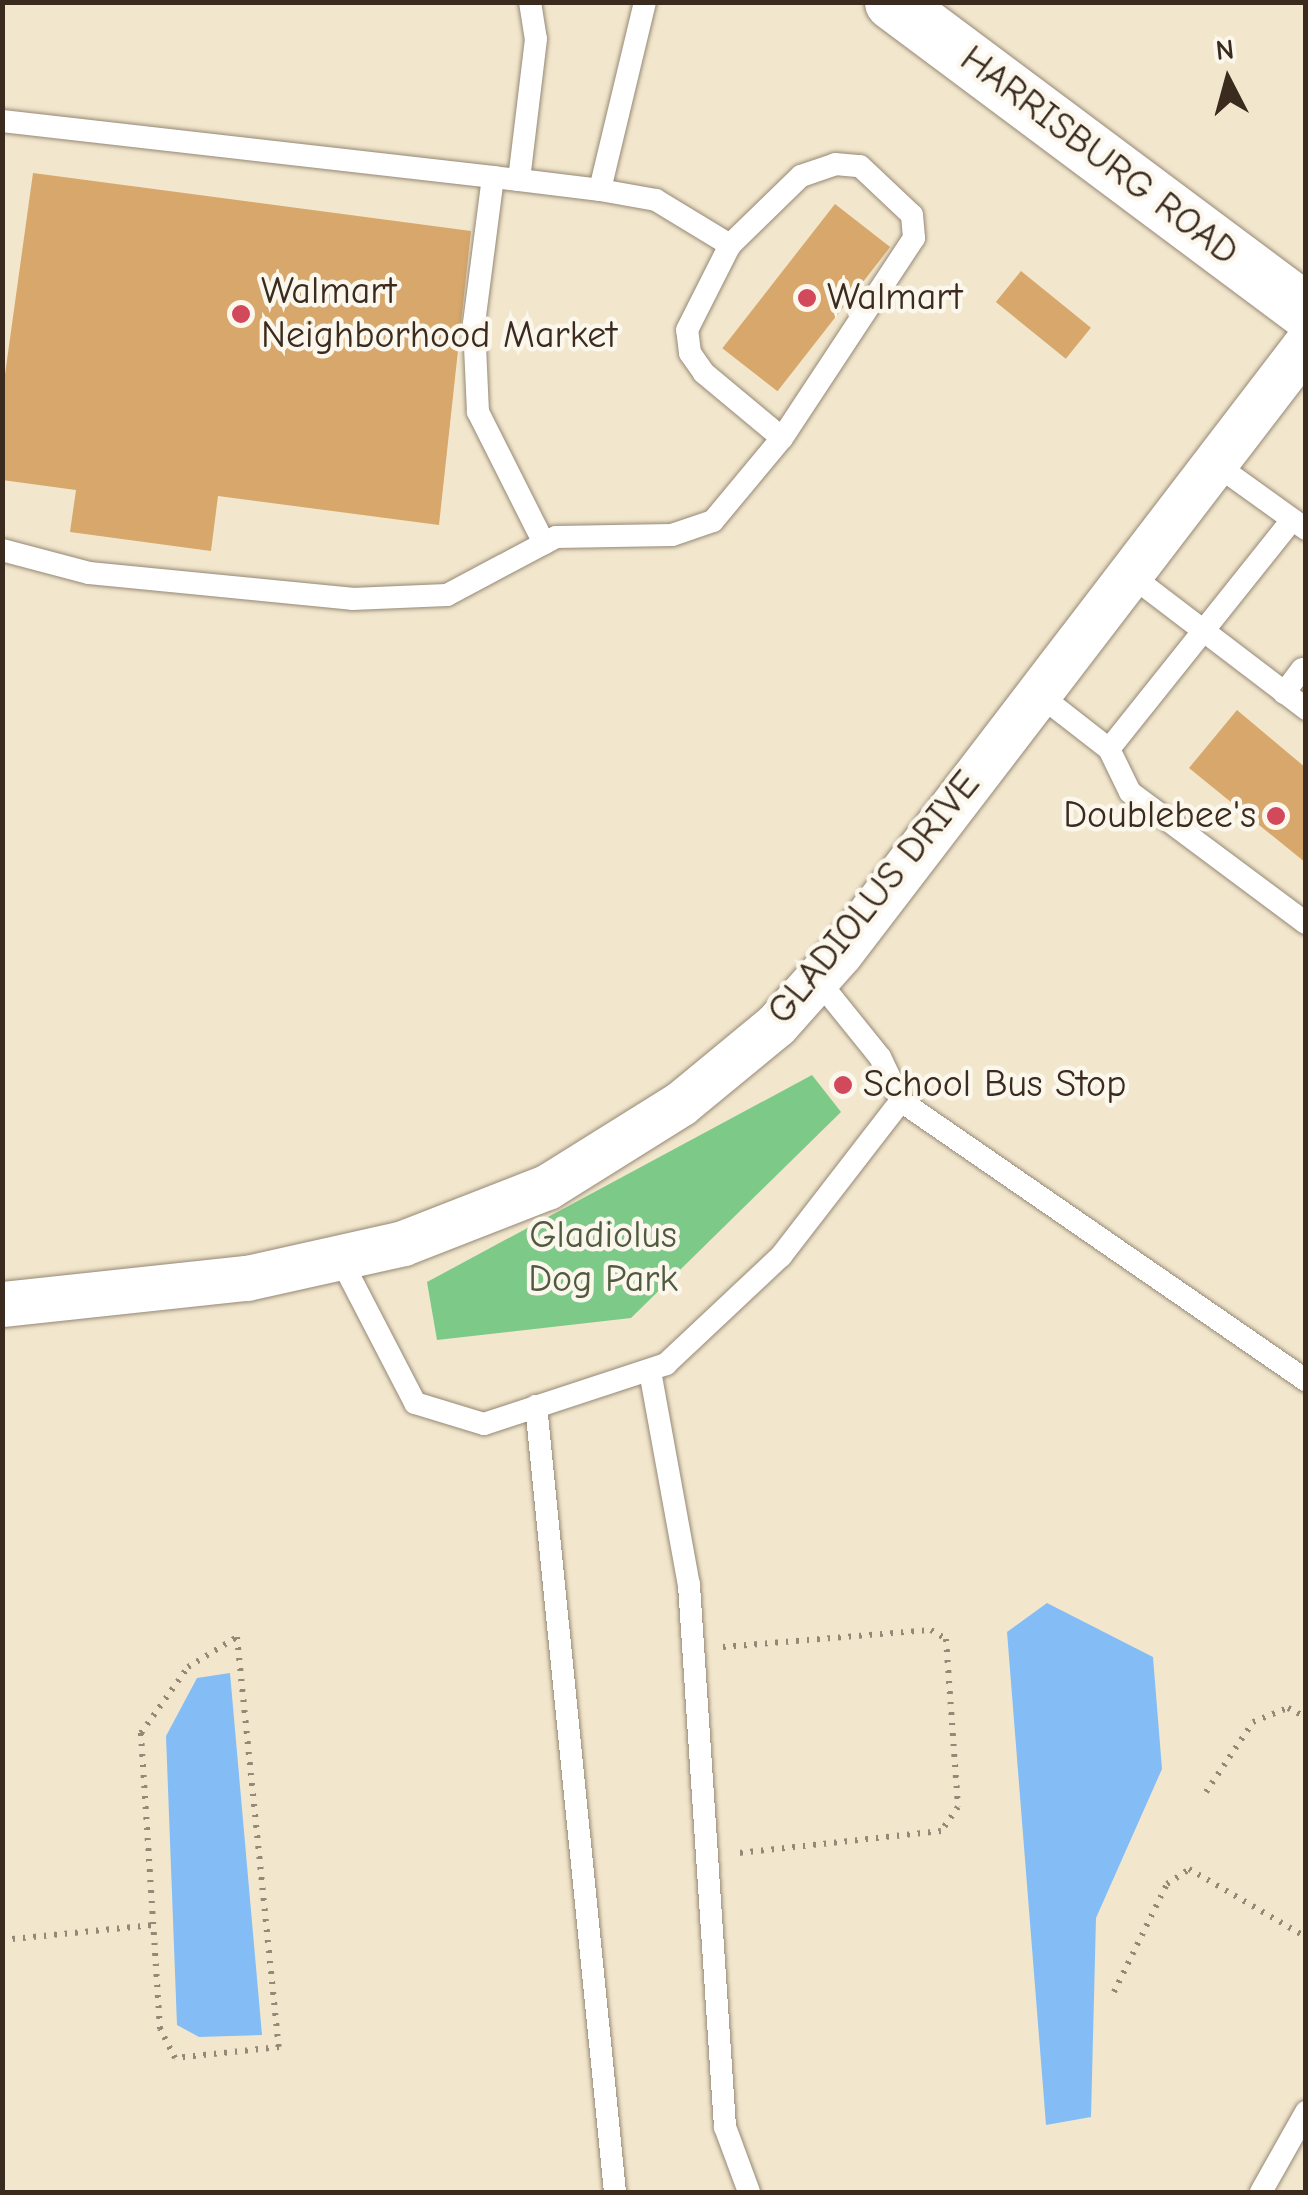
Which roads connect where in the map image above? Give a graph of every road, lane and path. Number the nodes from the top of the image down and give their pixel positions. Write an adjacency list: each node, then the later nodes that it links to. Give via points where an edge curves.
1 (530, 2): 6 (lane, via 536,39)
2 (645, 2): 7 (lane)
3 (896, 4): 9 (main road, HARRISBURG ROAD)
4 (2, 121): 5 (lane)
5 (492, 177): 6 (lane); 14 (lane, via 474,324 478,412)
6 (519, 180): 7 (lane)
7 (600, 190): 8 (lane, via 656,200)
8 (730, 246): 11 (lane, via 687,330 690,353); 11 (lane, via 801,176 835,164 860,166 912,215 908,256)
9 (1306, 312)
10 (1306, 344): 12 (street, GLADIOLUS DRIVE)
11 (782, 438): 14 (lane, via 713,521 672,534 556,537)
12 (1214, 463): 13 (lane); 16 (street, GLADIOLUS DRIVE)
13 (1299, 525): 17 (lane)
14 (544, 543): 15 (lane, via 447,594 352,599 90,573)
15 (2, 550)
16 (1129, 574): 17 (lane); 19 (street, GLADIOLUS DRIVE)
17 (1203, 632): 20 (lane); 22 (lane)
18 (1302, 669): 20 (lane)
19 (1037, 692): 22 (lane); 24 (street, GLADIOLUS DRIVE)
20 (1284, 693): 21 (lane)
21 (1306, 709)
22 (1109, 750): 23 (lane, via 1130,792)
23 (1306, 923)
24 (818, 979): 25 (lane, via 880,1057); 26 (street, GLADIOLUS DRIVE, via 776,1024 680,1104 602,1156 459,1225)
25 (902, 1101): 28 (lane, via 781,1256 666,1364); 29 (lane)
26 (341, 1260): 27 (street, GLADIOLUS DRIVE, via 247,1278); 30 (lane, via 415,1404 484,1424)
27 (2, 1304)
28 (650, 1371): 30 (lane); 31 (lane, via 689,1585)
29 (1306, 1380)
30 (536, 1406): 40 (lane)
31 (693, 1649): 34 (lane); 34 (path, via 931,1630 946,1640 956,1770 958,1807 941,1831)
32 (1306, 1717): 33 (path, via 1288,1708 1253,1722)
33 (1206, 1792)
34 (707, 1857): 41 (lane, via 725,2127)
35 (153, 1925): 35 (path, via 141,1734 188,1667 238,1636 279,2047 175,2058 160,2029); 37 (path)
36 (1306, 1937): 38 (path, via 1189,1870 1167,1884)
37 (2, 1940)
38 (1114, 1992)
39 (1306, 2112): 42 (lane)
40 (615, 2192)
41 (749, 2192)
42 (1261, 2192)

